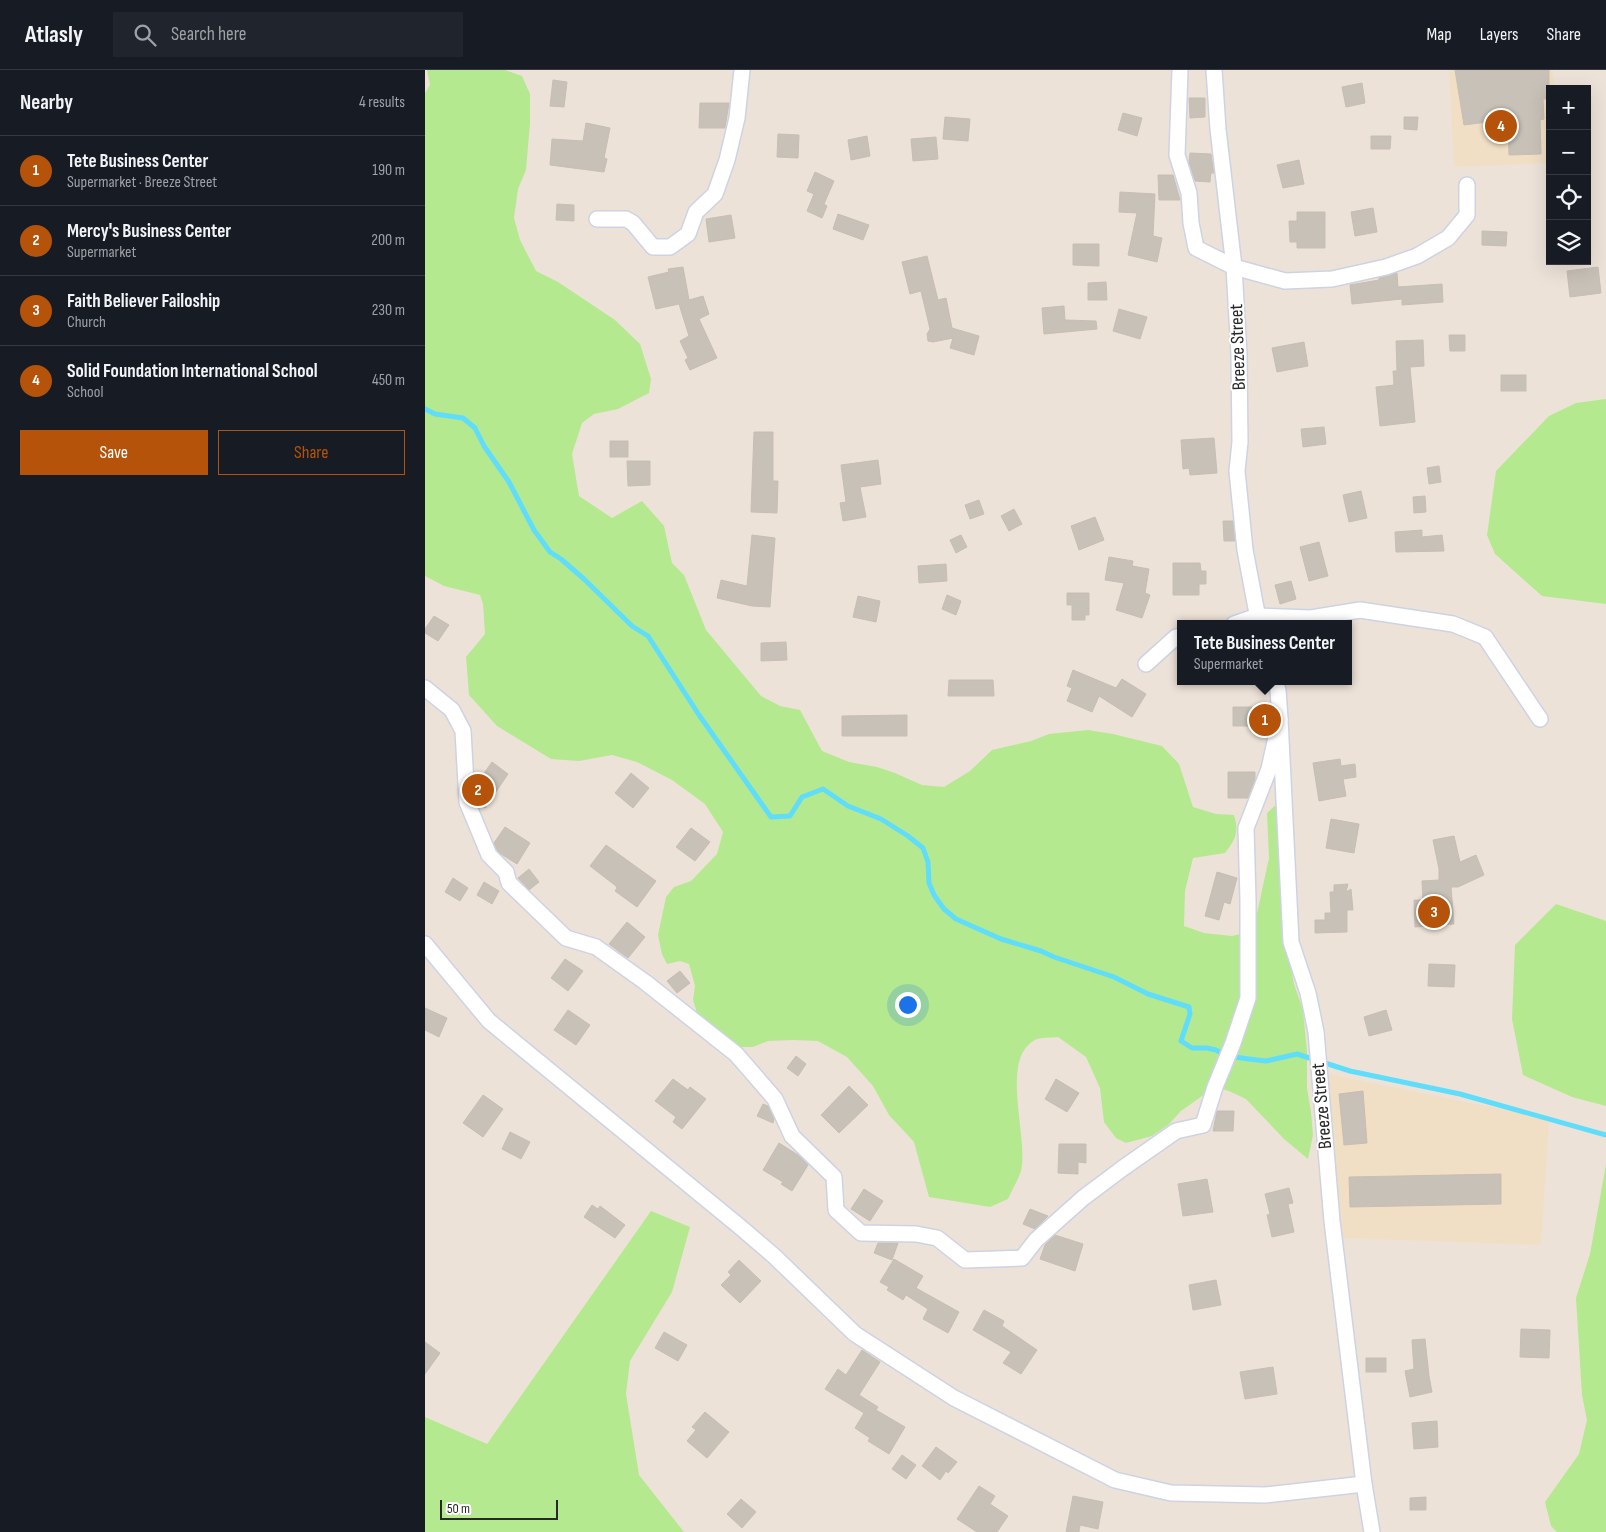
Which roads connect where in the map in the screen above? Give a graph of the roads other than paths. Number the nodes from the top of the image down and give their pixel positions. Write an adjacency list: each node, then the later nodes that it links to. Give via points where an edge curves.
1 (742, 70): 5 (street, via 737,118 727,160 715,194 696,212 688,234 670,247 653,247 626,219)
2 (1180, 70): 6 (street, via 1177,155 1189,193 1196,248)
3 (1214, 70): 6 (street, Breeze Street)
4 (1467, 185): 6 (street, via 1467,215 1448,238 1417,256 1387,267 1332,279 1285,281)
5 (597, 219)
6 (1235, 267): 7 (street, Breeze Street, via 1240,442 1237,471 1245,550)
7 (1258, 620): 13 (street, via 1311,618 1360,610 1453,624 1485,637)
8 (1177, 638): 9 (street)
9 (1146, 664)
10 (1276, 685): 12 (street, Breeze Street)
11 (425, 688): 12 (street, via 452,710 463,731 467,802 489,855 506,872 509,883 565,938 603,952 735,1054 775,1099 792,1136 834,1176 836,1210 861,1234 916,1234 937,1238 965,1260 1022,1258 1036,1240 1091,1192 1175,1131 1203,1125 1247,998 1246,828 1269,769)
12 (1280, 719): 15 (street, Breeze Street, via 1291,942 1308,993 1316,1032 1333,1221)
13 (1540, 719)
14 (425, 944): 15 (street, via 489,1021 739,1226 855,1334 954,1398 1115,1480 1171,1493 1270,1495)
15 (1364, 1484): 16 (street, Breeze Street)
16 (1372, 1532)

